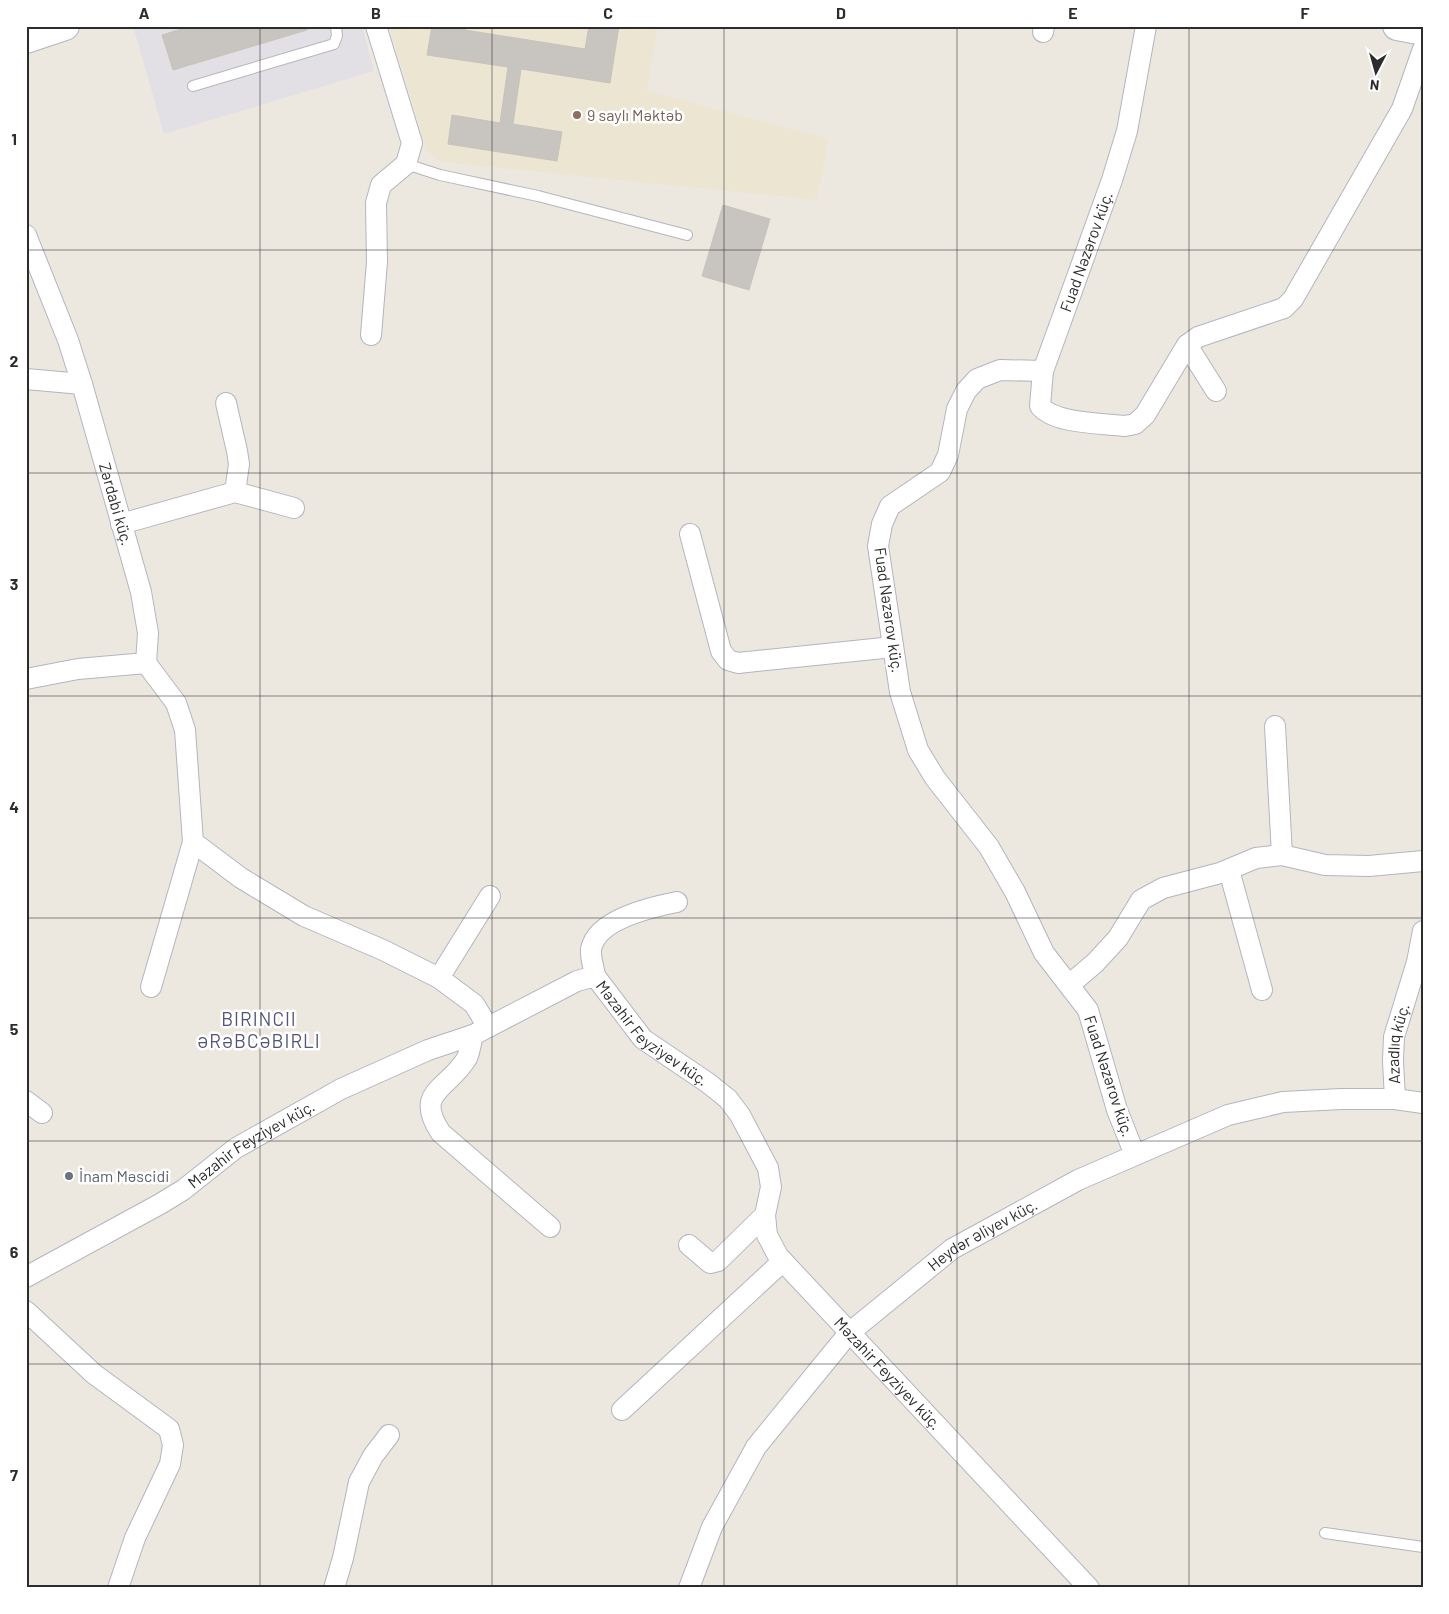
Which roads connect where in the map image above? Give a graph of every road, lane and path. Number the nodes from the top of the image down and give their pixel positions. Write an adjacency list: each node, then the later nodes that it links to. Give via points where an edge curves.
1 (65, 26): 7 (main road)
2 (336, 26): 9 (lane, via 334,44)
3 (376, 26): 10 (street, via 412,143)
4 (1146, 26): 15 (street, Fuad Nəzərov küç., via 1127,130)
5 (1397, 26): 6 (main road)
6 (1423, 31)
7 (26, 39)
8 (1423, 49): 14 (street, via 1402,108 1293,299 1284,308 1198,337)
9 (193, 86)
10 (406, 164): 12 (lane); 13 (street, via 381,185 376,203 377,262)
11 (26, 235): 17 (street, Zərdabi küç.)
12 (687, 235)
13 (371, 335)
14 (1187, 345): 15 (street, via 1145,416 1135,424 1125,426 1058,418 1046,413 1040,406); 18 (street)
15 (1043, 372): 24 (street, Fuad Nəzərov küç., via 1000,370 977,379 966,390 957,410 948,455 940,472 890,506 878,546)
16 (26, 379): 17 (street)
17 (82, 384): 22 (street, Zərdabi küç.)
18 (1216, 391)
19 (226, 403): 20 (street, via 239,464)
20 (235, 492): 21 (street); 22 (street)
21 (294, 508)
22 (121, 524): 25 (street, Zərdabi küç., via 148,633)
23 (690, 534): 24 (street, via 721,651 728,660 738,663)
24 (893, 647): 37 (street, Fuad Nəzərov küç., via 900,692 918,750 935,778 989,847 1044,953)
25 (146, 663): 26 (street, via 78,669); 28 (street, via 176,703 185,730)
26 (26, 679)
27 (1275, 726): 29 (street)
28 (193, 842): 36 (street, via 241,878 304,916); 38 (street)
29 (1282, 855): 30 (street, via 1325,865 1368,866); 31 (street, via 1256,858)
30 (1423, 861)
31 (1229, 870): 37 (street, via 1163,888 1141,900 1118,938); 39 (street)
32 (490, 896): 36 (street)
33 (677, 902): 35 (street, via 643,909 615,922 596,938 591,950)
34 (1423, 931): 41 (street, Azadlıq küç., via 1394,1037)
35 (595, 976): 40 (street, Məzahir Feyziyev küç., via 576,981); 46 (street, Məzahir Feyziyev küç., via 643,1039 708,1083 728,1099 740,1115 768,1168 771,1187)
36 (439, 978): 40 (street, via 474,1004)
37 (1069, 985): 45 (street, Fuad Nəzərov küç., via 1088,1010 1117,1110)
38 (151, 987)
39 (1262, 990)
40 (480, 1031): 47 (street, via 468,1056 435,1093 429,1106 432,1119 441,1133); 50 (street, Məzahir Feyziyev küç., via 341,1089 236,1148 160,1204)
41 (1395, 1099): 43 (street, Heydər Əliyev küç.); 45 (street, Heydər Əliyev küç., via 1283,1102 1228,1115)
42 (26, 1101): 44 (street)
43 (1423, 1103)
44 (42, 1113)
45 (1135, 1155): 52 (street, Heydər Əliyev küç., via 1078,1180 952,1249)
46 (766, 1215): 48 (street, via 718,1261 710,1263); 49 (street, Məzahir Feyziyev küç., via 767,1235)
47 (550, 1227)
48 (689, 1245)
49 (783, 1261): 52 (street, Məzahir Feyziyev küç.); 53 (street)
50 (26, 1277)
51 (26, 1311): 57 (street, via 94,1374 169,1429 173,1445 170,1464 136,1538)
52 (849, 1333): 59 (street, Heydər Əliyev küç., via 756,1447 712,1527); 60 (street, Məzahir Feyziyev küç.)
53 (622, 1410)
54 (389, 1435): 58 (street, via 359,1482)
55 (1325, 1533): 56 (lane)
56 (1423, 1547)
57 (118, 1588)
58 (334, 1588)
59 (689, 1588)
60 (1089, 1588)

